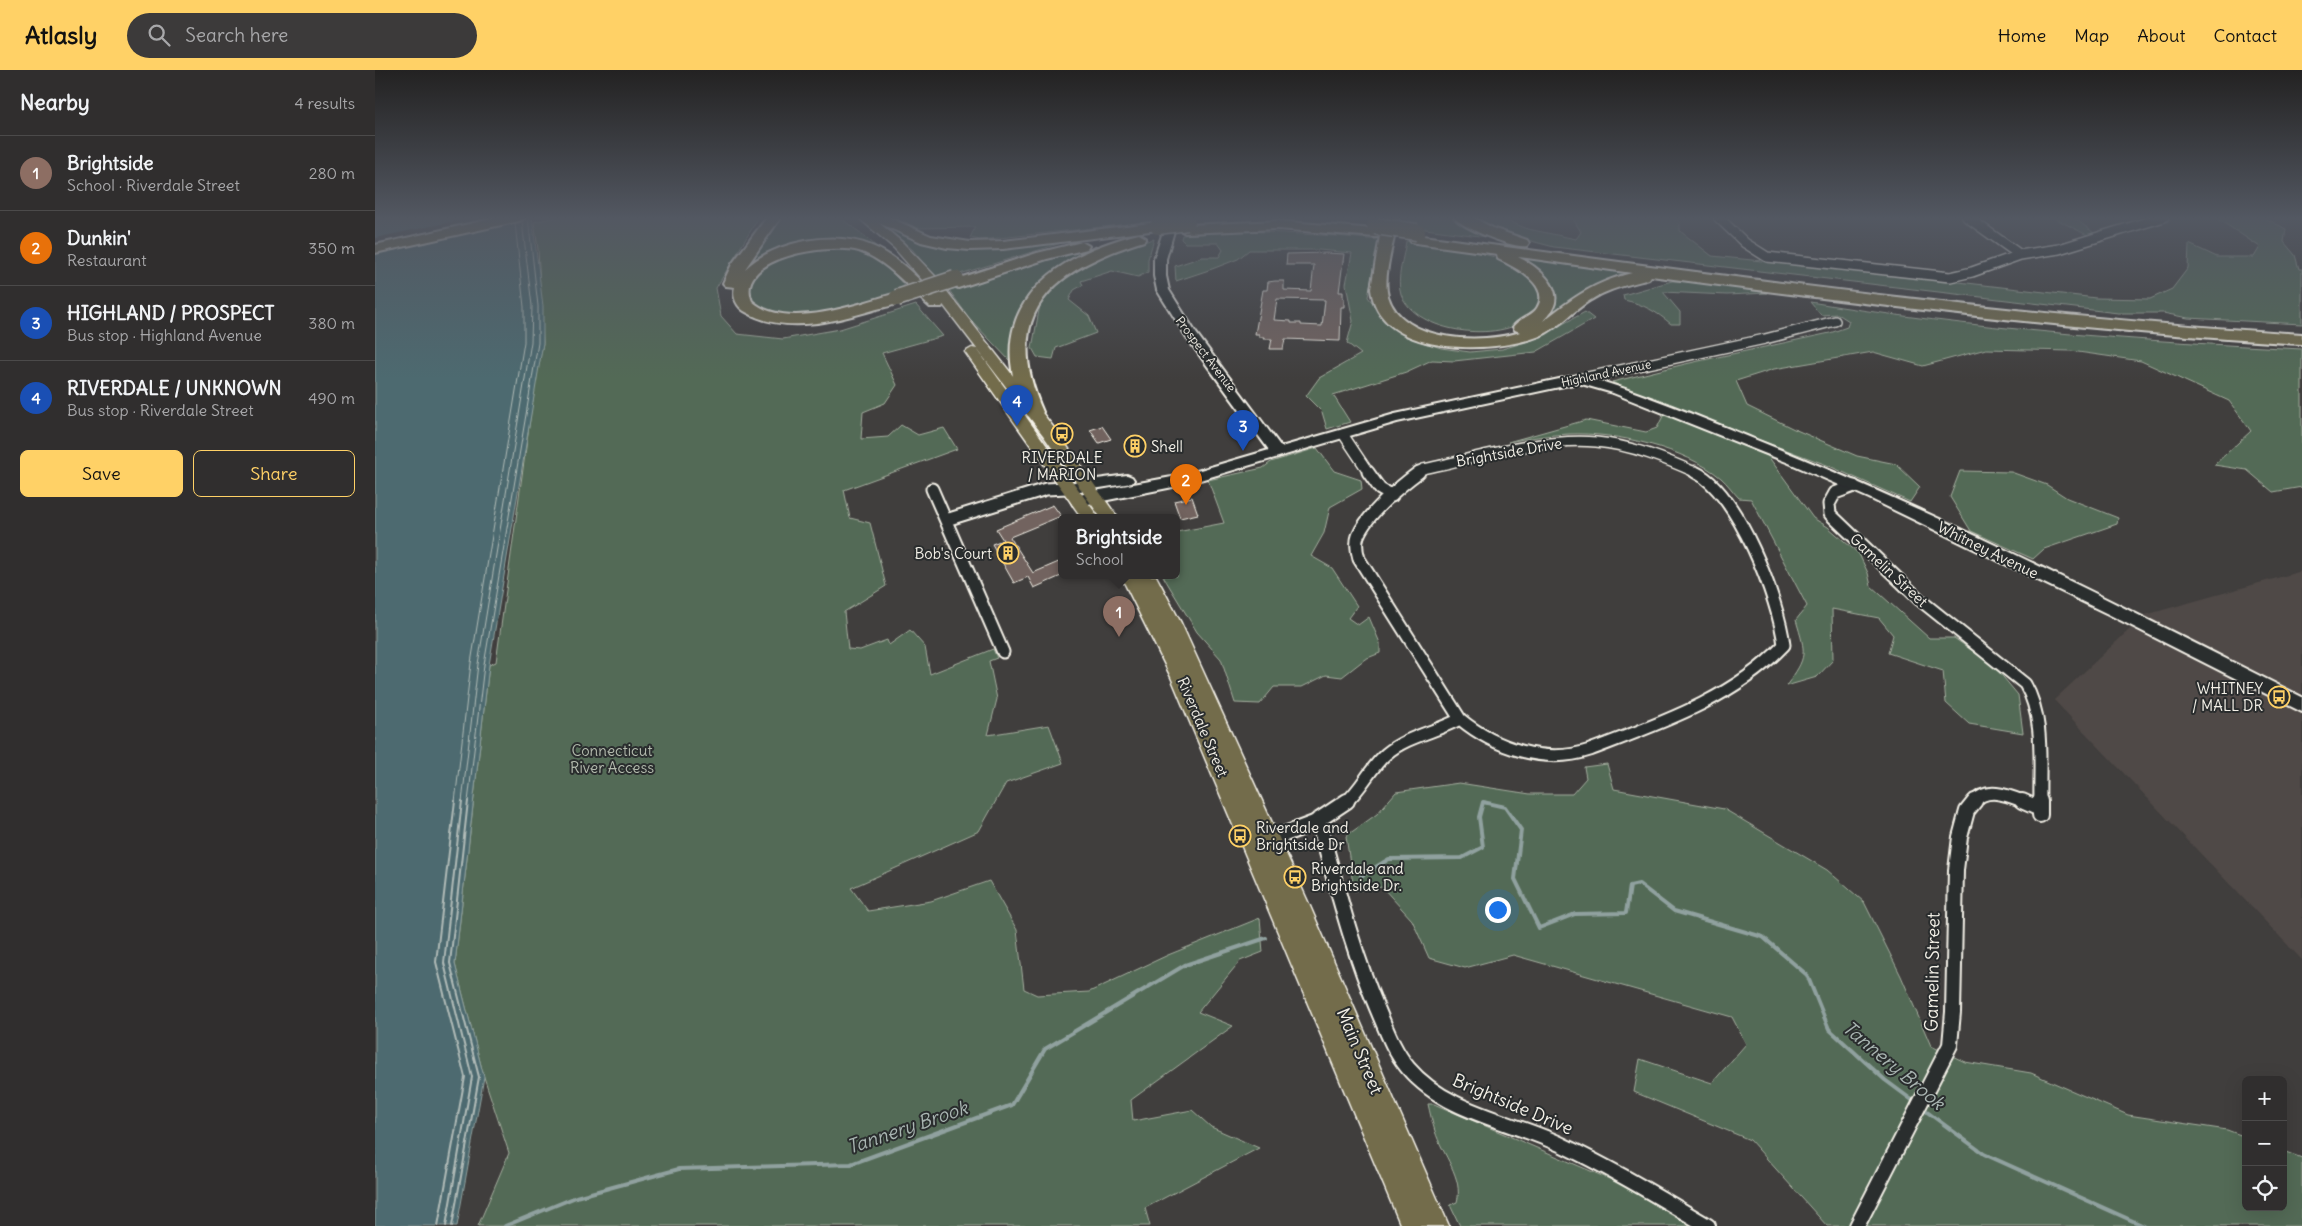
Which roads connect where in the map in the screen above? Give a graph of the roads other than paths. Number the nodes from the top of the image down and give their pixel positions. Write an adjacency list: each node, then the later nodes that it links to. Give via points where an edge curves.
1 (737, 271): 19 (highway, via 729,300 732,307 739,314 767,324 798,325 844,318)
2 (754, 271): 19 (highway, via 742,290 744,302 752,310 767,316 786,319 836,314)
3 (897, 271): 20 (highway)
4 (908, 271): 20 (main road)
5 (923, 271): 27 (main road)
6 (987, 271): 18 (highway)
7 (992, 271): 18 (highway)
8 (1062, 271): 27 (highway, via 1036,296 1022,324 1018,354 1021,376)
9 (1160, 271): 30 (main road, Prospect Avenue, via 1163,290 1173,310)
10 (1382, 271): 17 (highway, via 1379,285 1383,304 1396,319 1428,336 1451,342 1483,344 1513,340 1539,330 1589,293 1609,283 1643,276)
11 (1395, 271): 12 (highway, via 1393,286 1398,303 1411,316 1438,329 1475,334 1511,330 1539,315 1546,306 1546,287)
12 (1531, 271)
13 (1659, 271): 17 (highway)
14 (1722, 271): 22 (highway, via 2014,309)
15 (1891, 271): 16 (street, via 1950,277)
16 (1976, 271)
17 (1690, 275): 23 (highway, via 2019,317 2174,332)
18 (956, 281): 19 (highway)
19 (899, 300)
20 (935, 304): 34 (main road)
21 (1835, 321): 25 (street, Highland Avenue)
22 (2302, 329)
23 (2302, 339)
24 (1578, 379): 25 (main road, Whitney Avenue); 26 (main road, Highland Avenue)
25 (1591, 383): 26 (main road, Whitney Avenue, via 1564,390); 31 (main road, Whitney Avenue)
26 (1518, 392): 28 (main road, Highland Avenue)
27 (1033, 412): 33 (main road)
28 (1376, 422): 29 (main road, Highland Avenue); 30 (main road, Highland Avenue, via 1359,424)
29 (1343, 434): 30 (main road, Highland Avenue); 35 (street, via 1381,489)
30 (1277, 449): 33 (main road, Highland Avenue, via 1179,474)
31 (1854, 486): 42 (main road, Whitney Avenue, via 2114,610); 50 (street, Gamelin Street, via 1835,493 1829,504 1830,514 1920,600 2025,684 2034,698 2038,719 2040,812 2005,795 1988,794 1978,797 1967,809 1954,891 1952,1037 1942,1063)
32 (932, 489): 38 (street)
33 (1091, 490): 34 (main road, Highland Avenue); 37 (main road)
34 (1073, 495): 36 (main road); 38 (street, via 1046,489)
35 (1392, 496): 43 (street, Brightside Drive, via 1360,531 1357,553); 43 (street, Brightside Drive, via 1419,472 1433,466 1552,442 1585,441 1641,451 1705,477 1717,487 1761,566 1782,626 1784,645 1756,672 1681,712 1583,753 1558,756 1523,752 1483,737)
36 (1088, 514)
37 (1107, 514)
38 (946, 520): 41 (street)
39 (1132, 579): 46 (main road, Riverdale Street)
40 (1149, 579): 45 (main road, Riverdale Street)
41 (1003, 652)
42 (2302, 705)
43 (1460, 720): 44 (street, via 1394,748 1377,762 1359,790 1345,804)
44 (1317, 820): 45 (street); 49 (street, Brightside Drive, via 1359,966 1393,1047 1409,1069 1432,1090 1461,1106 1568,1148)
45 (1269, 840): 46 (main road, Riverdale Street)
46 (1277, 879): 47 (main road, Main Street); 48 (main road, Main Street)
47 (1415, 1226)
48 (1436, 1226)
49 (1708, 1226)
50 (1857, 1226)

